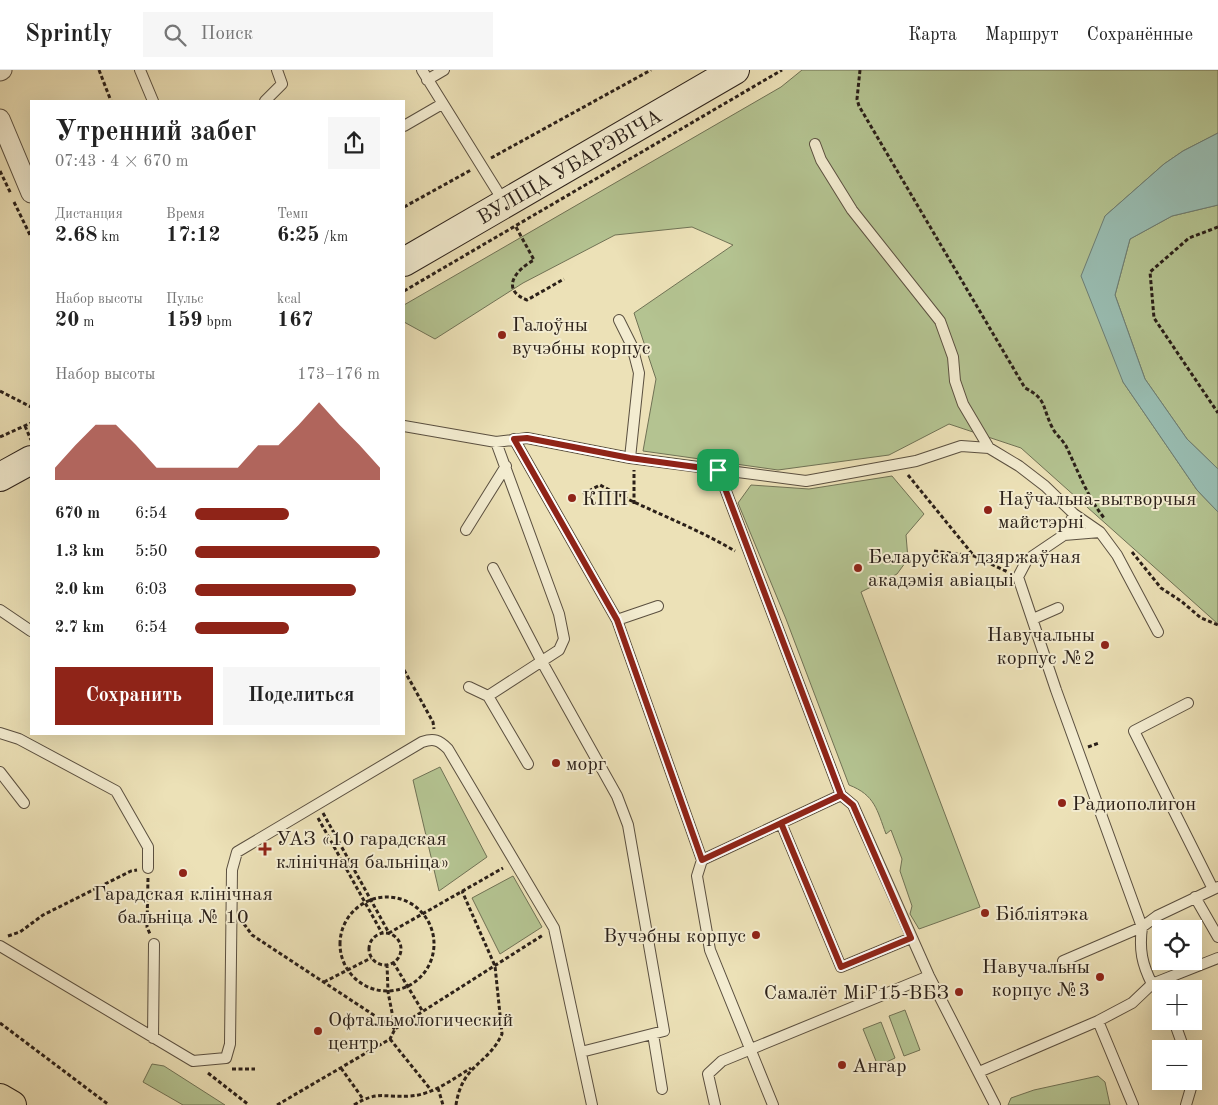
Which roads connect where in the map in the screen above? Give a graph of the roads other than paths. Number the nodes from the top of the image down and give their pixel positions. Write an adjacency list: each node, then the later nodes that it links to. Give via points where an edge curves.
1 (140, 70): 7 (lane)
2 (277, 70): 8 (lane, via 282,84)
3 (422, 70): 6 (lane)
4 (444, 70): 6 (lane)
5 (735, 70): 14 (main road, ВУЛІЦА УБАРЭВІЧА)
6 (427, 80): 9 (lane)
7 (153, 100)
8 (266, 100)
9 (442, 104): 10 (lane); 14 (lane)
10 (405, 125)
11 (2, 131): 13 (street)
12 (815, 144): 20 (lane, via 821,160 852,210 940,321 953,357 955,381 963,404)
13 (30, 191)
14 (504, 202): 15 (main road, ВУЛІЦА УБАРЭВІЧА)
15 (405, 261)
16 (619, 320): 23 (lane, via 632,346 639,373)
17 (405, 426): 19 (lane)
18 (514, 439): 19 (lane); 23 (lane, via 556,443); 37 (lane)
19 (496, 442): 24 (lane)
20 (989, 448): 26 (lane, via 961,446 916,461 806,481); 28 (lane, via 1045,486)
21 (30, 455): 25 (main road)
22 (30, 455): 27 (main road)
23 (632, 459): 26 (lane)
24 (506, 466): 29 (lane); 40 (lane, via 559,614 564,639 559,650)
25 (0, 470)
26 (718, 470): 47 (lane)
27 (0, 477)
28 (1074, 514): 30 (lane); 31 (lane)
29 (466, 530)
30 (1100, 532): 31 (lane); 39 (lane, via 1118,555)
31 (1064, 535): 36 (lane, via 1027,560 1018,577)
32 (493, 568): 40 (lane)
33 (658, 606): 37 (lane)
34 (1058, 608): 36 (lane)
35 (0, 610): 38 (lane)
36 (1033, 619): 54 (lane)
37 (617, 620): 50 (lane)
38 (30, 630)
39 (1158, 632)
40 (542, 662): 42 (lane); 65 (lane, via 617,796 628,825 664,1031)
41 (469, 687): 42 (lane)
42 (488, 696): 45 (lane)
43 (1188, 703): 52 (lane, via 1134,731)
44 (0, 733): 51 (lane, via 19,739 116,791 148,846)
45 (528, 764)
46 (0, 772): 48 (lane)
47 (841, 795): 49 (lane); 55 (lane, via 853,805)
48 (24, 803)
49 (781, 823): 50 (lane); 55 (lane, via 841,967)
50 (702, 860): 67 (lane, via 697,876 710,950)
51 (148, 868)
52 (1216, 888): 53 (lane)
53 (1195, 897): 54 (lane, via 1156,916); 56 (lane)
54 (1142, 927): 60 (lane); 63 (lane, via 1139,946)
55 (911, 938): 61 (lane)
56 (1218, 938)
57 (2, 942): 66 (lane)
58 (154, 944): 66 (lane)
59 (1218, 958): 62 (lane)
60 (1064, 961)
61 (929, 976): 67 (lane); 69 (lane)
62 (1162, 980)
63 (1152, 984): 64 (lane, via 1132,1003)
64 (1098, 1021): 69 (lane); 78 (lane)
65 (653, 1034): 68 (lane); 70 (lane)
66 (153, 1038): 68 (lane, via 192,1060 226,1058 230,1044 232,870 237,852 422,742 435,740 448,749 554,928)
67 (752, 1049): 75 (lane, via 722,1062 708,1074); 76 (lane)
68 (581, 1052): 74 (lane)
69 (979, 1072): 77 (lane)
70 (662, 1089)
71 (1190, 1090): 79 (lane)
72 (0, 1098): 73 (highway)
73 (12, 1105)
74 (592, 1105)
75 (715, 1105)
76 (773, 1105)
77 (994, 1105)
78 (1133, 1105)
79 (1186, 1105)

